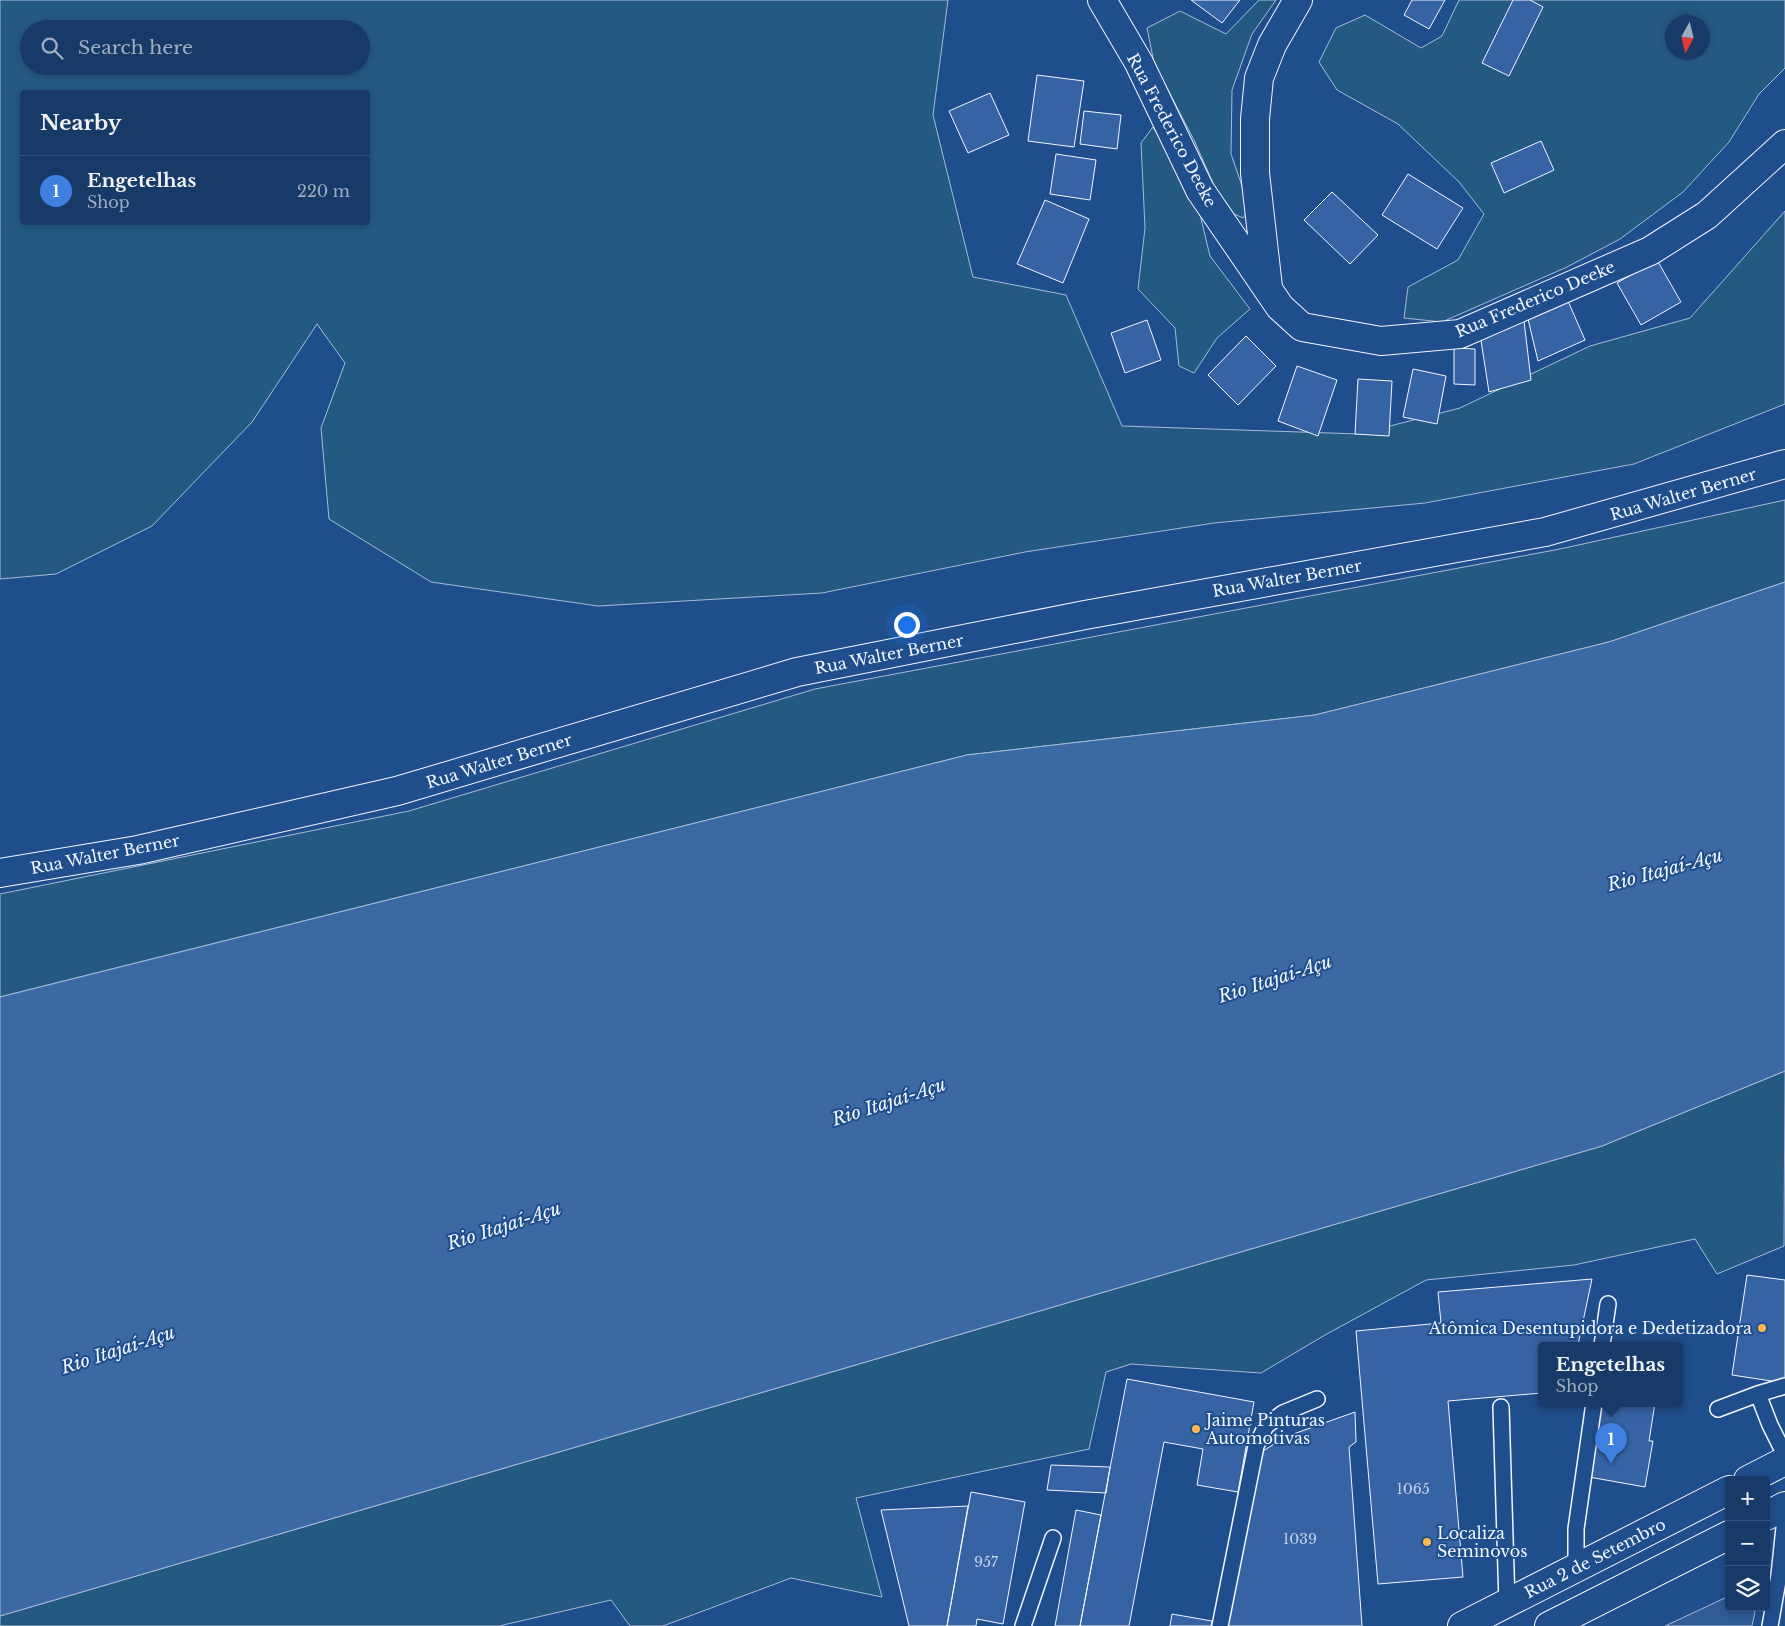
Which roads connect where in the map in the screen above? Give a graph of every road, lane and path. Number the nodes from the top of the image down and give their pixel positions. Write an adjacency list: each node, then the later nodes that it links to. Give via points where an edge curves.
1 (1102, 0): 4 (street, Rua Frederico Deeke, via 1138,64 1200,190)
2 (1298, 0): 4 (street, via 1272,45 1259,78 1255,173)
3 (1785, 144): 4 (street, Rua Frederico Deeke, via 1707,215 1650,251 1460,334 1381,342 1302,327)
4 (1268, 291)
5 (1785, 464): 6 (street, Rua Walter Berner, via 1545,532 1085,615 797,672 396,791 138,850)
6 (0, 874)
7 (1608, 1304): 8 (lane)
8 (1602, 1342)
9 (1785, 1386): 10 (lane)
10 (1758, 1394): 14 (lane); 15 (lane)
11 (1317, 1399): 27 (lane, via 1283,1413 1266,1426 1256,1446)
12 (1593, 1407): 24 (lane, via 1576,1529)
13 (1501, 1408): 25 (lane)
14 (1718, 1409)
15 (1785, 1455)
16 (1785, 1461): 17 (street)
17 (1756, 1476)
18 (1725, 1492): 24 (street, Rua 2 de Setembro)
19 (1785, 1506): 20 (street)
20 (1770, 1514)
21 (1785, 1518): 30 (lane)
22 (1725, 1537): 29 (street)
23 (1052, 1538): 26 (lane)
24 (1576, 1568): 25 (street, Rua 2 de Setembro)
25 (1507, 1603): 28 (street, Rua 2 de Setembro)
26 (1023, 1626)
27 (1220, 1626)
28 (1462, 1626)
29 (1549, 1626)
30 (1770, 1626)

